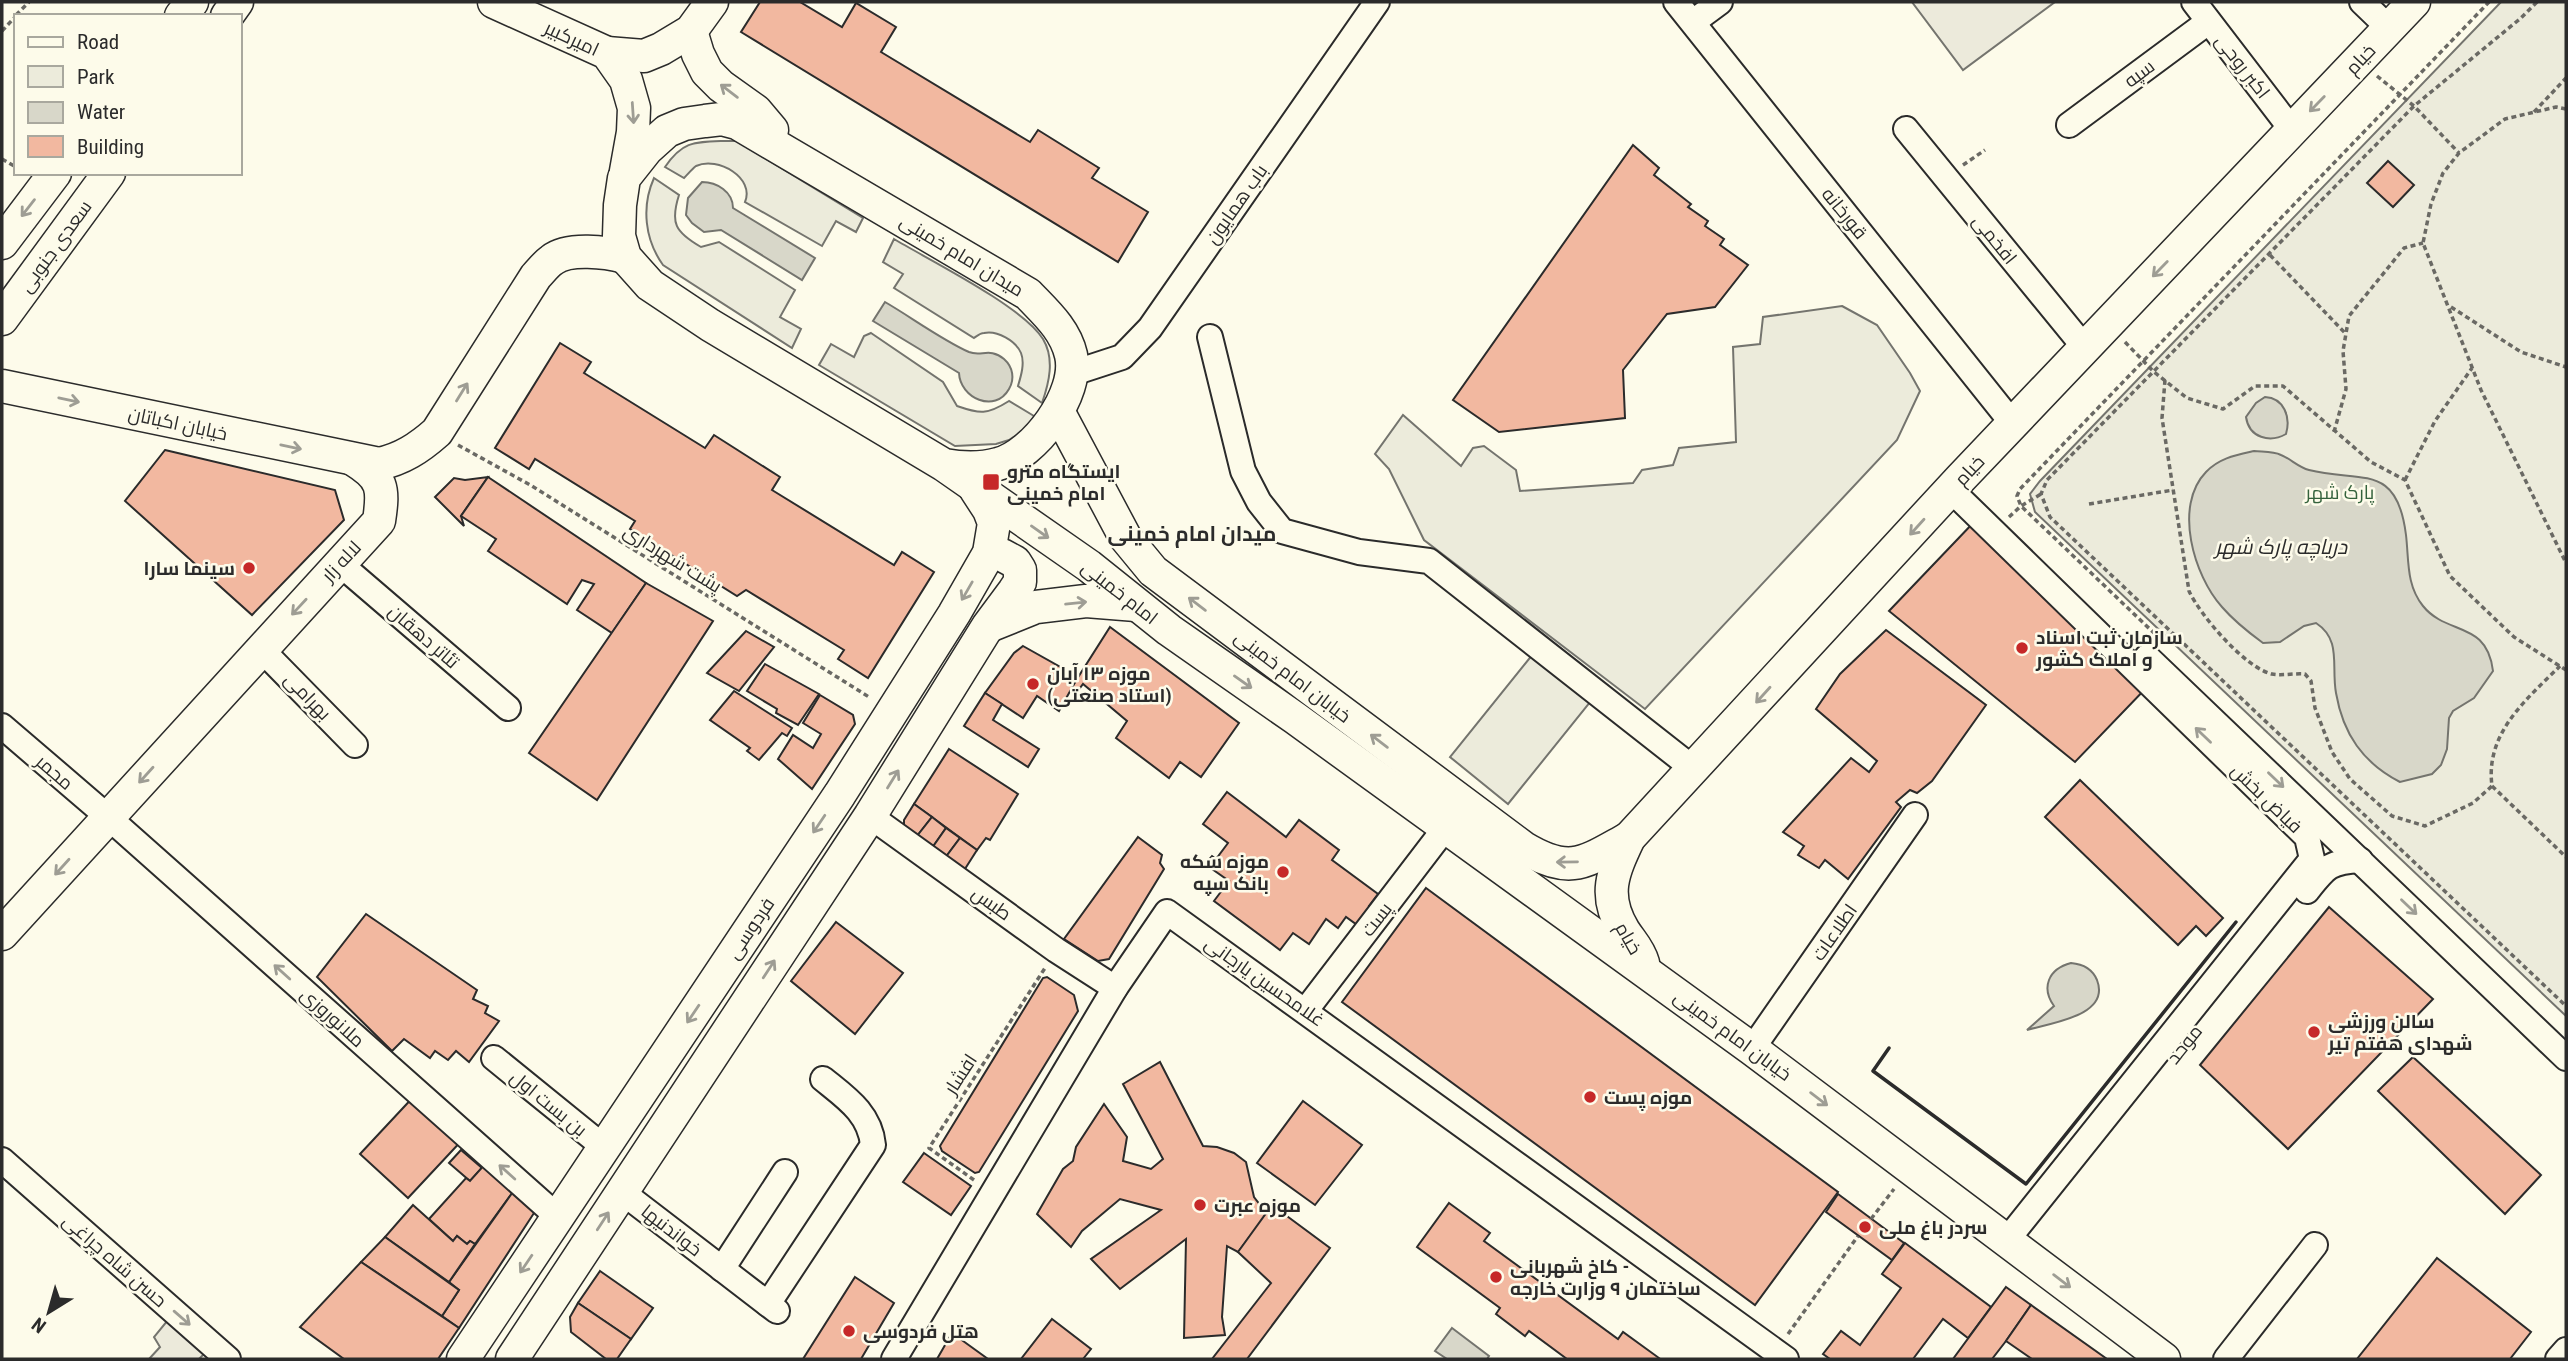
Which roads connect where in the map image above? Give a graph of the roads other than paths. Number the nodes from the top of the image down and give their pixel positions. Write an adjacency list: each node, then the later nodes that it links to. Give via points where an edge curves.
1 (494, 2): 12 (main road, امیرکبیر)
2 (712, 2): 11 (main road)
3 (1377, 2): 25 (street, باب همایون, via 1150,328 1122,357)
4 (1676, 2): 9 (street, قورخانه)
5 (1720, 2): 9 (street)
6 (2362, 2): 10 (street)
7 (2414, 2): 10 (main road, خیام)
8 (2201, 12): 13 (street, سپه); 15 (street, اکبر روحی)
9 (1693, 22): 28 (street, قورخانه)
10 (2389, 28): 15 (main road, خیام, one-way to 15)
11 (691, 31): 12 (main road, via 644,56); 16 (main road, one-way to 11, via 755,111 707,72)
12 (607, 53): 19 (main road, امیرکبیر, one-way to 19, via 626,80 634,108)
13 (2070, 125)
14 (1906, 129): 24 (street, افخمی)
15 (2292, 130): 24 (main road, خیام, one-way to 24)
16 (795, 156): 19 (main road, میدان امام خمینی, via 737,122 705,121 667,131); 25 (main road, میدان امام خمینی, via 1028,294 1061,329 1072,357)
17 (53, 175): 20 (main road, one-way to 20)
18 (108, 175): 22 (main road, سعدی جنوبی)
19 (624, 178): 21 (main road, via 619,236)
20 (2, 243)
21 (625, 257): 29 (main road, one-way to 21, via 379,464 398,460 437,432 536,276 554,257 580,252); 30 (main road, via 650,285 710,325)
22 (2, 319)
23 (1210, 337): 42 (street, via 1243,471 1282,531 1359,552 1429,561)
24 (2085, 348): 28 (main road, خیام)
25 (1070, 374): 27 (main road, میدان امام خمینی)
26 (2, 386): 29 (main road, خیابان اکباتان, one-way to 29)
27 (1058, 411): 30 (main road, میدان امام خمینی, via 1031,446 999,464); 48 (main road, خیابان امام خمینی, one-way to 27, via 1571,865 1546,861 1315,693 1153,571 1125,537)
28 (2014, 424): 31 (main road, خیام)
29 (354, 460): 34 (main road, لاله زار, via 372,471 382,499 379,521)
30 (944, 466): 32 (main road, امام خمینی)
31 (1956, 484): 42 (main road, خیام, one-way to 42); 49 (street, فیاض بخش, one-way to 49, via 2012,514); 63 (street, فیاض بخش, one-way to 31, via 2312,859 2307,837)
32 (973, 486): 33 (main road, فردوسی, via 994,523); 35 (main road, امام خمینی, one-way to 35)
33 (989, 553): 36 (main road, فردوسی, via 1015,562 1020,582); 43 (main road, فردوسی, one-way to 43)
34 (340, 563): 37 (main road, لاله زار, one-way to 37); 38 (street, تئاتر دهقان)
35 (1136, 605): 36 (main road, one-way to 35, via 1036,607 1086,601); 39 (main road, امام خمینی, one-way to 39)
36 (988, 626): 44 (main road, فردوسی, one-way to 36)
37 (261, 648): 41 (street, بهرامی); 46 (main road, لاله زار, one-way to 46)
38 (508, 708)
39 (1295, 718): 47 (main road, خیابان امام خمینی)
40 (2, 726): 46 (street, مجمر)
41 (355, 745)
42 (1695, 770): 48 (main road, خیام)
43 (839, 794): 44 (main road); 58 (main road, فردوسی, one-way to 58)
44 (870, 816): 52 (street, طبس); 61 (main road, فردوسی, one-way to 44)
45 (1915, 816): 54 (street, اطلاعات)
46 (108, 817): 50 (main road, لاله زار, one-way to 50); 62 (street, ملانوروزی, one-way to 46)
47 (1446, 827): 51 (main road, خیابان امام خمینی); 53 (street, پست)
48 (1629, 838): 51 (main road, خیام, via 1613,874 1613,900 1617,919 1639,949)
49 (2360, 860): 56 (street, فیاض بخش, one-way to 56); 63 (street, موحد, via 2327,866)
50 (2, 934)
51 (1646, 971): 54 (main road, خیابان امام خمینی)
52 (1115, 988): 53 (street, غلامحسین یارجانی, via 1167,912); 72 (street, غلامحسین یارجانی)
53 (1306, 1010): 69 (street, غلامحسین یارجانی)
54 (1752, 1049): 63 (main road, خیابان امام خمینی, one-way to 63)
55 (494, 1058): 58 (street, بن بست اول)
56 (2566, 1058)
57 (822, 1079): 65 (street, خواندنیها, via 865,1117 873,1145 773,1307)
58 (605, 1148): 62 (main road, فردوسی)
59 (2, 1160): 70 (street, حسن شاه چراغی, one-way to 70)
60 (785, 1172): 65 (street, خواندنیها)
61 (622, 1192): 65 (street, خواندنیها); 68 (main road, فردوسی, one-way to 61)
62 (558, 1217): 66 (main road, فردوسی, one-way to 66)
63 (2014, 1245): 73 (main road, خیابان امام خمینی, one-way to 73)
64 (2315, 1245): 74 (street)
65 (722, 1269)
66 (486, 1322): 68 (main road); 71 (main road, فردوسی)
67 (2566, 1350): 75 (street)
68 (522, 1355)
69 (1777, 1357)
70 (228, 1359)
71 (463, 1359)
72 (894, 1359)
73 (2164, 1359)
74 (2226, 1359)
75 (2558, 1359)

